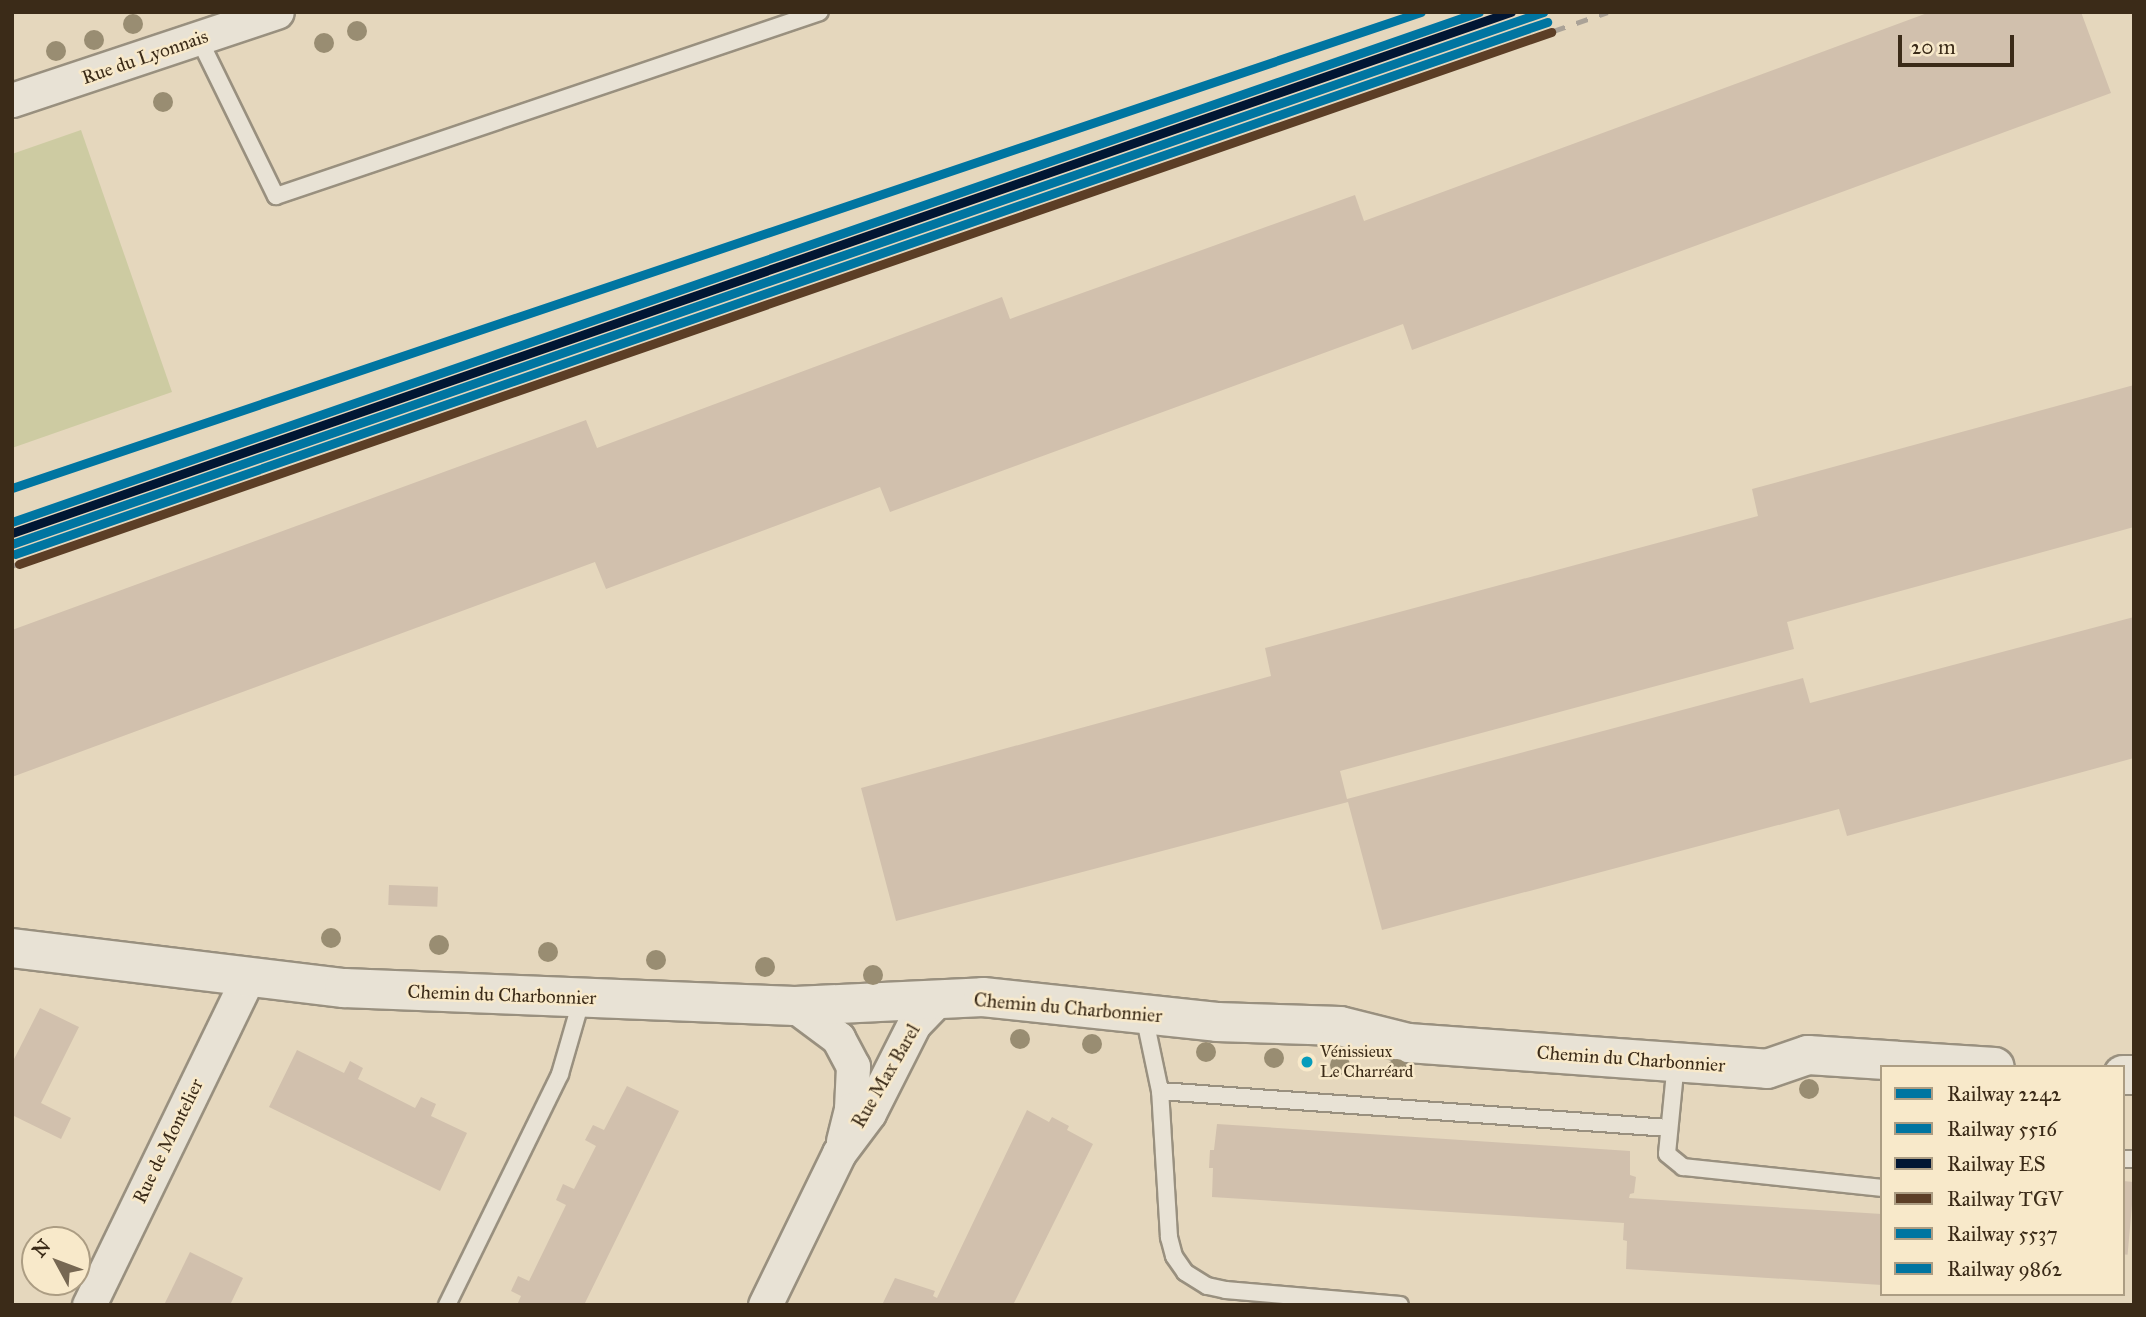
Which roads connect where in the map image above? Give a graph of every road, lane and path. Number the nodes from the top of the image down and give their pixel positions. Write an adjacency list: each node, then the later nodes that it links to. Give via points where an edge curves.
1 (277, 12): 3 (street, Rue du Lyonnais)
2 (820, 12): 3 (lane, via 276,196)
3 (199, 39): 4 (street, Rue du Lyonnais)
4 (12, 100)
5 (13, 951): 6 (street, Chemin du Charbonnier)
6 (248, 978): 7 (street, Chemin du Charbonnier, via 344,989); 17 (street, Rue de Montelier)
7 (582, 998): 9 (street, Chemin du Charbonnier); 18 (lane, via 560,1073)
8 (936, 1001): 9 (street, Chemin du Charbonnier); 10 (street, Chemin du Charbonnier, via 983,998); 15 (street, Rue Max Barel, via 914,1024 869,1113)
9 (795, 1006): 15 (street, Rue Max Barel, via 838,1038 853,1066 851,1109)
10 (1144, 1015): 11 (street, Chemin du Charbonnier, via 1339,1026 1408,1043); 13 (lane)
11 (1675, 1062): 12 (street, Chemin du Charbonnier, via 1767,1069 1808,1055); 14 (lane)
12 (1964, 1065)
13 (1160, 1091): 14 (lane); 20 (lane, via 1169,1237 1185,1272 1207,1286 1226,1290)
14 (1669, 1128): 16 (lane, via 1667,1154 1683,1167)
15 (839, 1153): 19 (street, Rue Max Barel)
16 (1880, 1188)
17 (89, 1305)
18 (447, 1305)
19 (765, 1305)
20 (1400, 1305)

